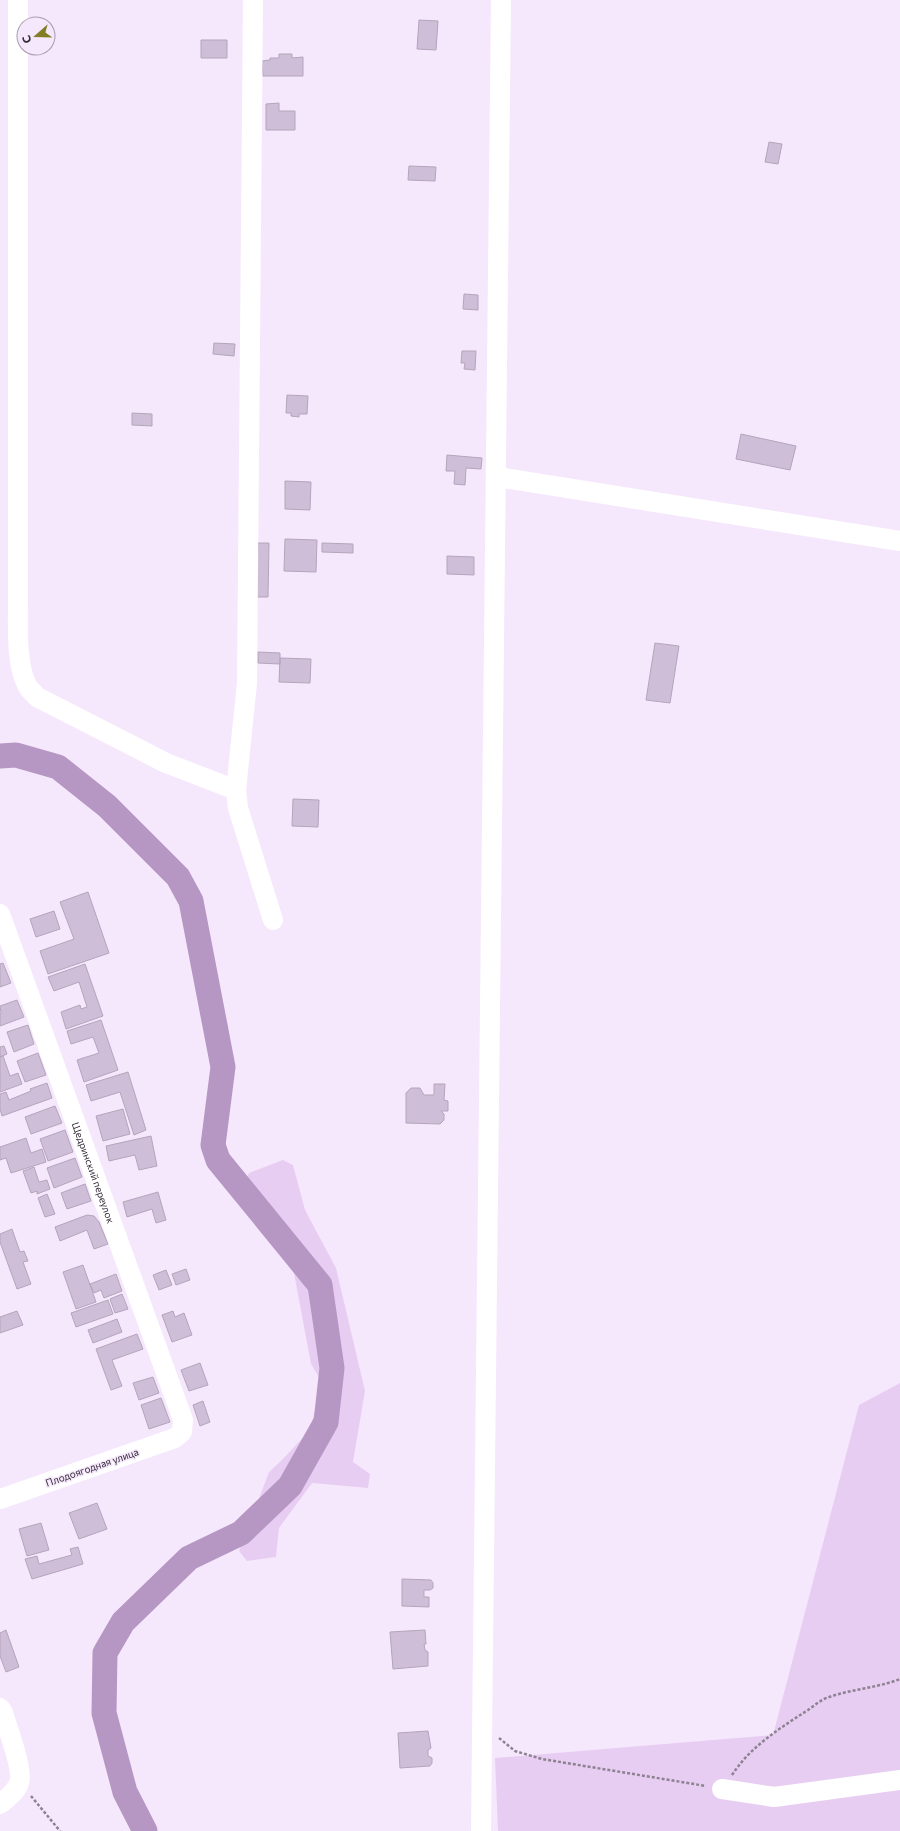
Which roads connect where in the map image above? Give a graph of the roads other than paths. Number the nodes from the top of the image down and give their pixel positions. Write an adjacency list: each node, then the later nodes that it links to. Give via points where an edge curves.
1 (18, 0): 6 (street, via 18,651 22,672 27,686 37,697 166,763)
2 (253, 0): 6 (street, via 247,683)
3 (501, 0): 4 (street)
4 (497, 477): 5 (street); 15 (street)
5 (900, 541)
6 (236, 790): 8 (street, via 238,808)
7 (0, 914): 9 (street, Щедринский переулок, via 183,1420)
8 (273, 920)
9 (182, 1432): 10 (street, Плодоягодная улица, via 175,1438)
10 (0, 1499)
11 (0, 1708): 14 (street, via 20,1771 20,1782 15,1791)
12 (900, 1780): 13 (street, via 774,1797)
13 (722, 1789)
14 (0, 1804)
15 (481, 1831)

